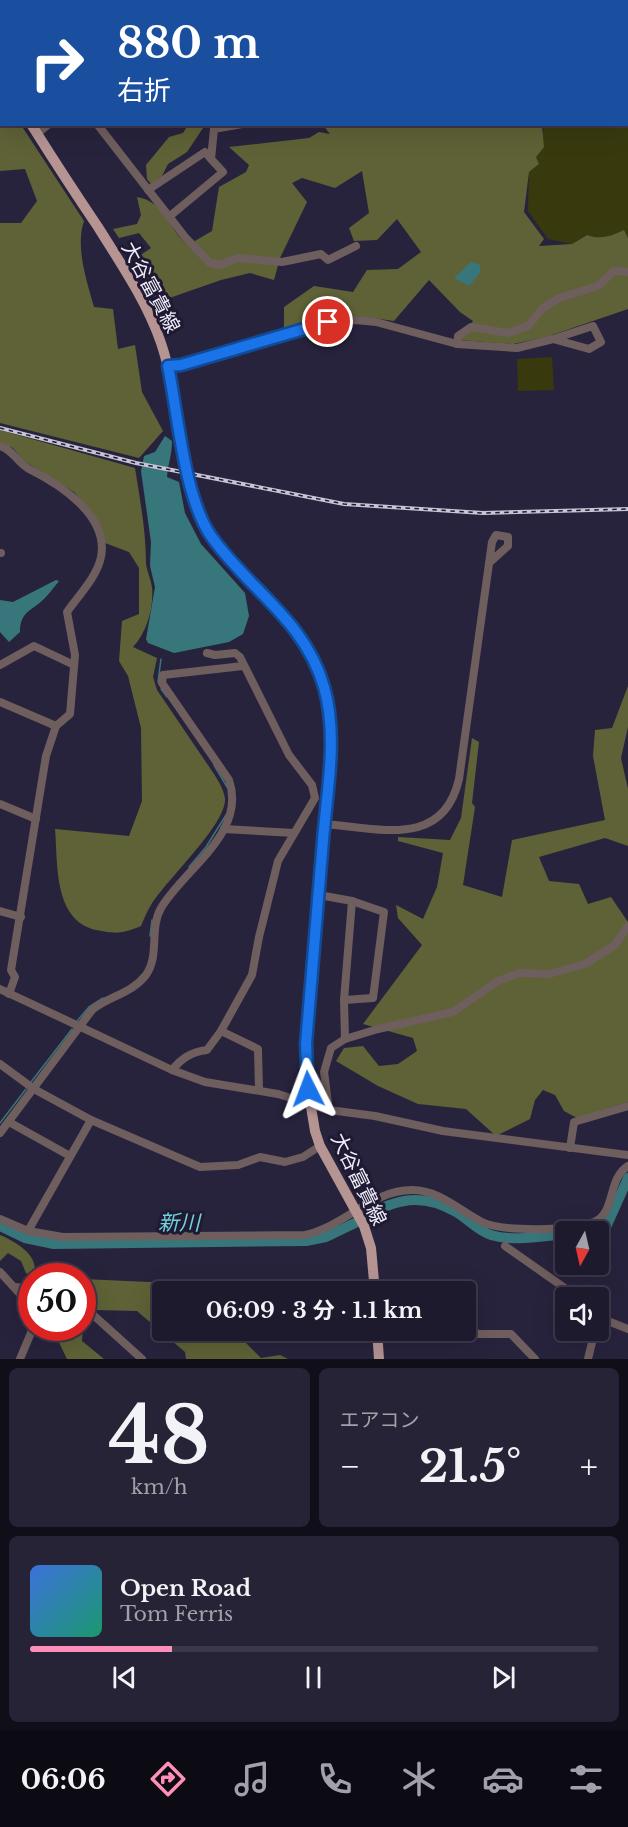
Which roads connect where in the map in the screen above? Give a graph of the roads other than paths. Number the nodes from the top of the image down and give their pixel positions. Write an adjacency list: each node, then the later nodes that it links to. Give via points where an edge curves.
1 (99, 126): 5 (street)
2 (231, 126): 4 (street, via 214,129)
3 (34, 129): 11 (main road, 大谷富貴線, via 131,280 155,326)
4 (211, 159): 5 (street, via 205,152); 6 (street, via 223,172)
5 (148, 190): 6 (street)
6 (170, 216): 7 (street, via 210,262 220,265 238,258 282,262 321,254 328,260)
7 (356, 246)
8 (628, 272): 10 (street, via 614,271 598,286 559,298 543,308 528,326 508,333 471,327 458,336)
9 (553, 339): 9 (street, via 589,349 601,342 593,326); 10 (street, via 517,348)
10 (457, 344): 11 (street, via 376,322 337,322)
11 (168, 366): 22 (main road, 大谷富貴線, via 188,474 210,535 297,631 324,687 330,734)
12 (0, 446): 16 (street, via 27,468 66,489 92,519 102,544 95,572 67,612)
13 (489, 563): 22 (street, via 459,779 446,813 432,824 408,829)
14 (207, 653): 17 (street, via 235,653)
15 (0, 665): 16 (street, via 34,646)
16 (74, 665): 19 (street, via 70,714)
17 (243, 666): 23 (street, via 163,675 162,683 229,780 233,807); 24 (street, via 290,755 312,785 315,798)
18 (0, 702): 19 (street)
19 (56, 726): 21 (street, via 46,756)
20 (0, 804): 21 (street)
21 (36, 819): 28 (street)
22 (324, 824): 25 (main road, 大谷富貴線)
23 (224, 829): 24 (street); 33 (street, via 160,909 153,960 145,977 132,989 100,1003)
24 (294, 833): 34 (street, via 279,861 252,975)
25 (319, 895): 26 (street); 40 (main road, 大谷富貴線, via 306,1044)
26 (352, 901): 32 (street); 32 (street, via 384,912 373,998)
27 (0, 911): 28 (street)
28 (21, 917): 31 (street, via 11,970 14,984)
29 (628, 926): 35 (street, via 615,945 585,964 549,974 519,973 498,981 453,1012)
30 (0, 989): 31 (street)
31 (9, 994): 33 (street)
32 (344, 1000): 35 (street)
33 (80, 1026): 37 (street); 38 (street)
34 (221, 1031): 37 (street, via 207,1050 195,1052); 39 (street, via 258,1049)
35 (345, 1039): 42 (street, via 331,1048 327,1057 324,1072)
36 (0, 1064): 38 (street)
37 (172, 1070): 39 (street, via 211,1084)
38 (34, 1089): 43 (street); 44 (street)
39 (259, 1090): 40 (street)
40 (309, 1103): 42 (street); 46 (main road, 大谷富貴線)
41 (628, 1106): 47 (street, via 574,1122)
42 (329, 1110): 47 (street)
43 (91, 1120): 46 (street, via 200,1167 238,1165 260,1158 285,1162); 49 (street)
44 (9, 1122): 45 (street); 49 (street)
45 (0, 1133)
46 (320, 1146): 51 (main road, 大谷富貴線)
47 (570, 1148): 48 (street)
48 (628, 1155)
49 (70, 1156): 53 (street)
50 (628, 1166): 51 (street, via 616,1178 607,1210 596,1222 582,1225 501,1229 457,1205 414,1190 393,1192)
51 (356, 1211): 53 (street, via 325,1230 305,1235 63,1237); 56 (main road, 大谷富貴線, via 371,1248)
52 (0, 1219): 53 (street)
53 (28, 1232)
54 (505, 1246): 59 (street)
55 (0, 1272): 57 (street)
56 (374, 1281)
57 (15, 1287): 58 (street); 60 (street)
58 (18, 1287)
59 (563, 1287)
60 (18, 1291)
61 (96, 1318): 69 (street)
62 (609, 1322): 63 (street)
63 (628, 1329)
64 (476, 1333): 71 (street, via 511,1334)
65 (28, 1341): 68 (street)
66 (378, 1341): 70 (main road)
67 (592, 1341): 72 (street)
68 (20, 1359)
69 (142, 1359)
70 (379, 1359)
71 (536, 1359)
72 (588, 1359)

